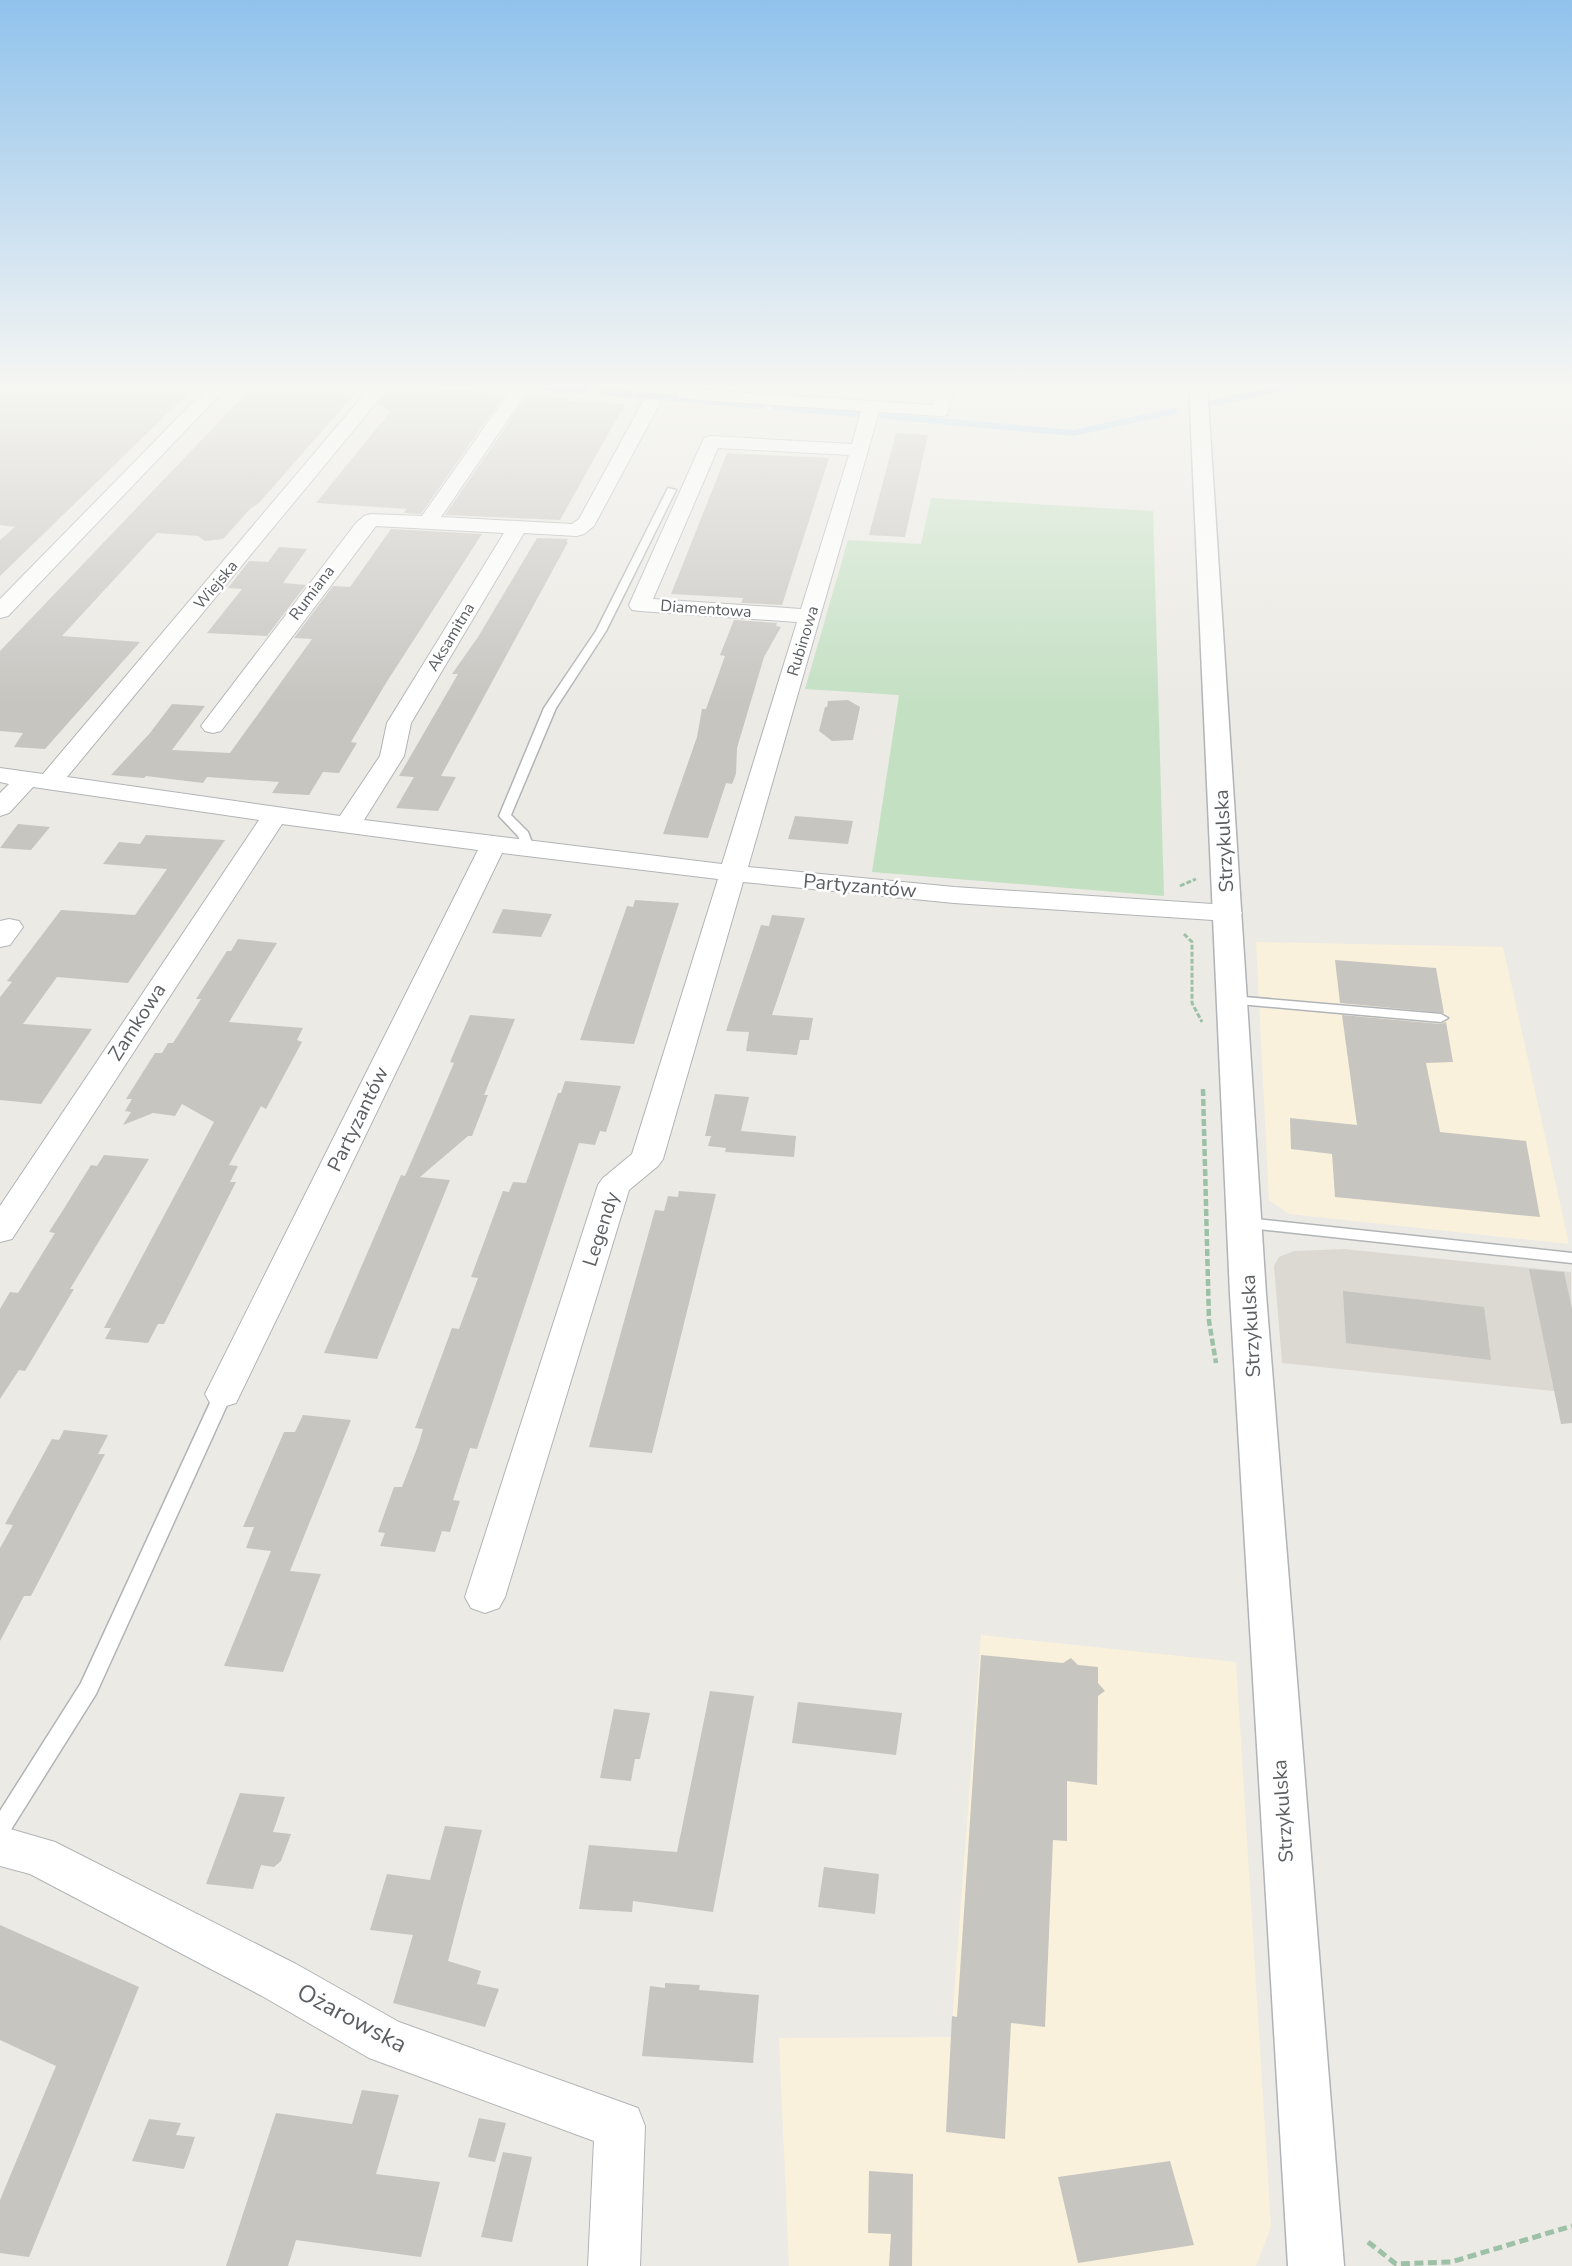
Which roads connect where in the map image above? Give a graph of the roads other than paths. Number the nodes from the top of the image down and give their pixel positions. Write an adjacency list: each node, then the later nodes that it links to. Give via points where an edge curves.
1 (671, 490): 20 (lane, via 601,631 550,708 505,816 524,835)
2 (117, 491): 11 (street)
3 (290, 491): 15 (street, Wiejska)
4 (450, 491): 9 (street)
5 (604, 491): 10 (street, via 587,522 577,530)
6 (690, 491): 12 (street, Diamentowa, via 640,605)
7 (848, 491): 12 (street, Rubinowa)
8 (1204, 491): 22 (street, Strzykulska)
9 (429, 521): 10 (street); 13 (street, Rumiana, via 371,520 363,527)
10 (517, 528): 18 (street, Aksamitna, via 399,723 392,756)
11 (0, 611)
12 (811, 616): 21 (street, Rubinowa)
13 (213, 726)
14 (0, 775): 15 (street, Partyzantów)
15 (38, 781): 16 (street, Wiejska); 17 (street, Partyzantów)
16 (0, 808)
17 (276, 814): 18 (street, Partyzantów); 26 (street, Zamkowa)
18 (348, 824): 19 (street, Partyzantów)
19 (494, 844): 20 (street, Partyzantów); 28 (street, Partyzantów)
20 (528, 848): 21 (street, Partyzantów)
21 (732, 874): 22 (street, Partyzantów, via 867,888); 29 (street, Legendy, via 647,1159 614,1185)
22 (1228, 913): 23 (street, Strzykulska)
23 (1219, 1013): 24 (lane); 25 (street, Strzykulska)
24 (1441, 1018)
25 (1246, 1223): 27 (lane); 33 (street, Strzykulska, via 1269,1614)
26 (0, 1231)
27 (1572, 1258)
28 (223, 1394): 30 (lane, via 89,1688)
29 (485, 1597)
30 (0, 1829)
31 (0, 1846): 32 (street, Ożarowska, via 39,1856 279,1980 386,2041 620,2126)
32 (614, 2266)
33 (1316, 2266)

